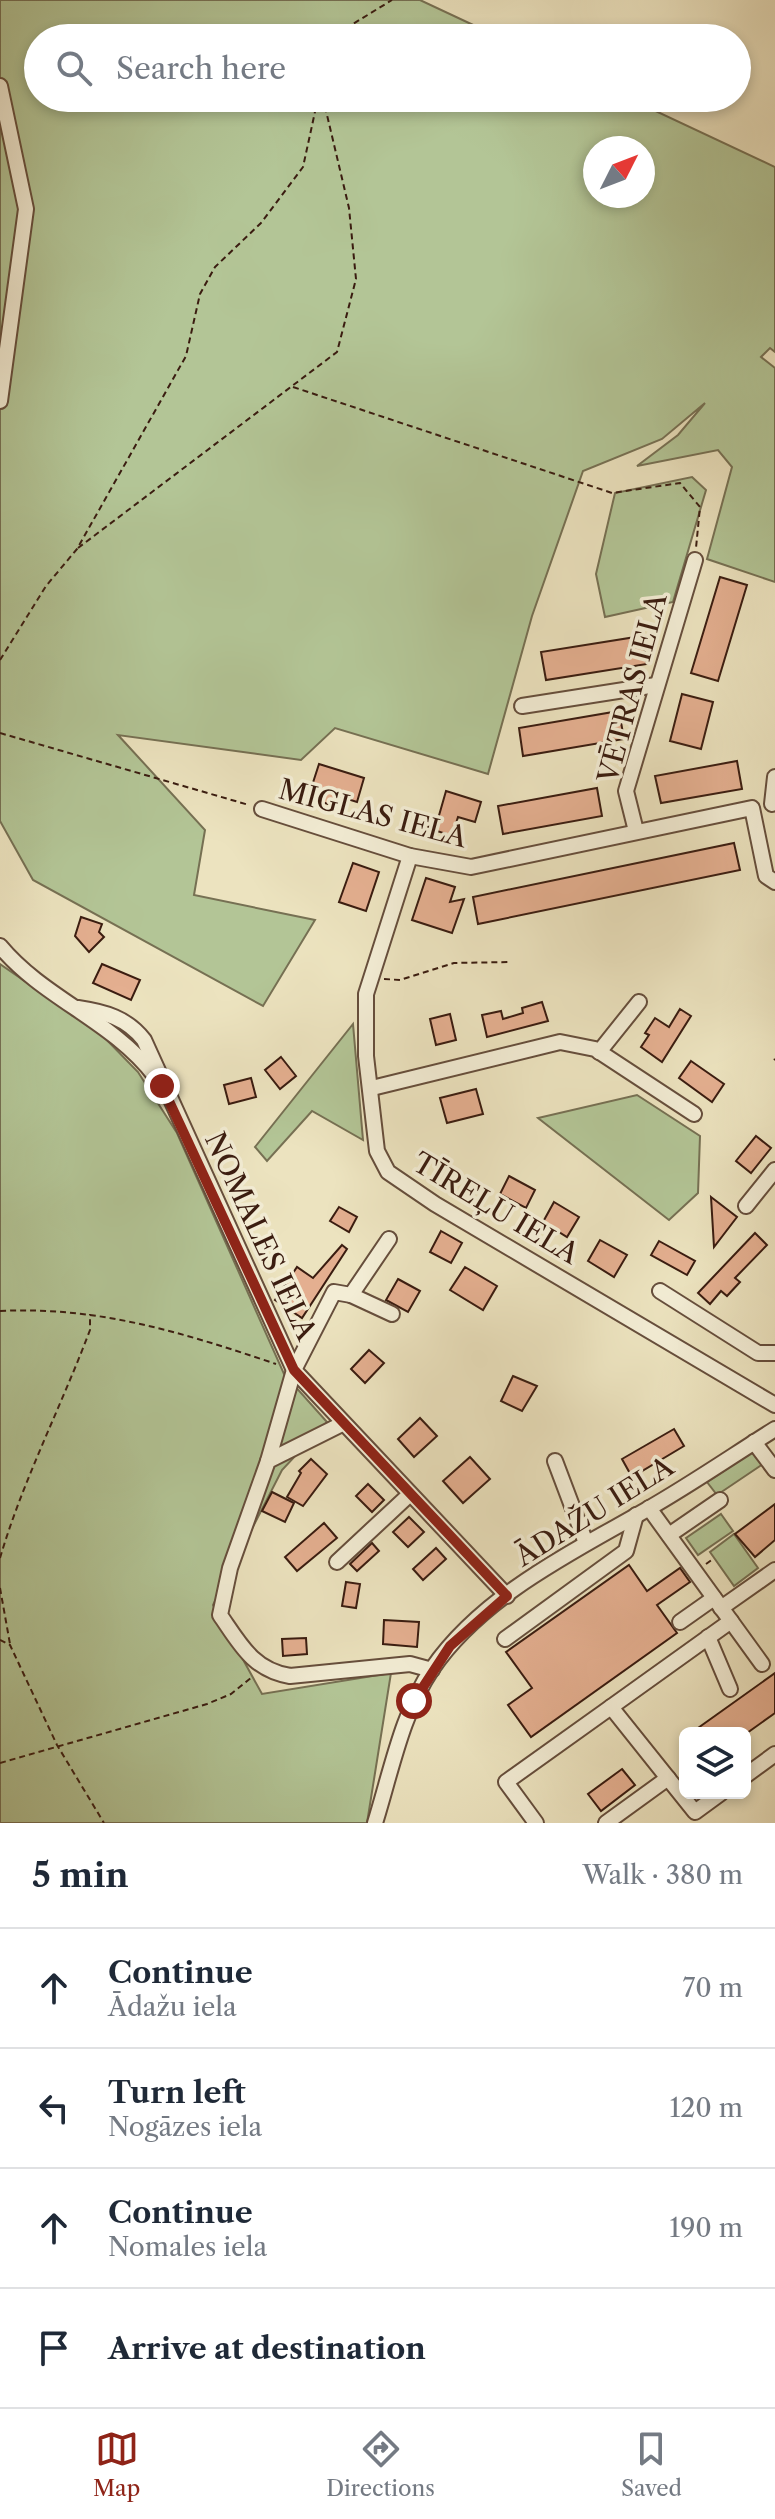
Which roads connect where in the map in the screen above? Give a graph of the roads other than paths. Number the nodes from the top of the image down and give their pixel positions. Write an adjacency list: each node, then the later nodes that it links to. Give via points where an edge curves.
1 (0, 86): 2 (street, via 26,209)
2 (0, 401)
3 (695, 560): 4 (street, VĒTRAS IELA)
4 (656, 685): 5 (street); 10 (street, VĒTRAS IELA, via 626,791)
5 (522, 706)
6 (775, 777): 7 (street)
7 (773, 805): 8 (street, MIGLAS IELA)
8 (752, 808): 10 (street, MIGLAS IELA); 12 (street, via 766,876)
9 (262, 809): 11 (street, MIGLAS IELA)
10 (636, 831): 11 (street, MIGLAS IELA, via 471,867)
11 (410, 856): 16 (street, TĪREĻU IELA, via 366,994)
12 (775, 882)
13 (0, 946): 25 (street, NOMALES IELA, via 35,980 133,1048 162,1086)
14 (639, 1002): 15 (street)
15 (599, 1052): 16 (street, via 560,1042); 17 (street)
16 (372, 1088): 26 (street, TĪREĻU IELA, via 377,1151 388,1172 407,1187)
17 (694, 1114)
18 (775, 1170): 19 (street)
19 (746, 1206)
20 (389, 1239): 22 (street)
21 (660, 1291): 24 (street, via 758,1353)
22 (351, 1295): 23 (street); 25 (street, via 334,1292)
23 (392, 1314)
24 (775, 1353)
25 (294, 1370): 27 (street, NOMALES IELA); 30 (street)
26 (775, 1405)
27 (342, 1424): 30 (street); 33 (street, NOMALES IELA)
28 (775, 1429): 29 (street, ĀDAŽU IELA)
29 (754, 1442): 32 (street); 35 (street, ĀDAŽU IELA)
30 (268, 1461): 47 (street, via 221,1598 220,1615 250,1659 290,1676 410,1664)
31 (555, 1461): 37 (street)
32 (775, 1470)
33 (409, 1495): 38 (street); 40 (street, NOMALES IELA)
34 (720, 1500): 36 (street)
35 (642, 1512): 36 (street); 37 (street, ĀDAŽU IELA); 45 (street, via 626,1551)
36 (669, 1535): 41 (street)
37 (586, 1543): 40 (street, ĀDAŽU IELA)
38 (337, 1562)
39 (775, 1570): 41 (street)
40 (507, 1596): 47 (street, ĀDAŽU IELA, via 468,1627)
41 (717, 1603): 42 (street); 43 (street)
42 (731, 1621): 44 (street); 46 (street)
43 (680, 1622)
44 (708, 1637): 48 (street); 49 (street)
45 (505, 1639)
46 (762, 1664)
47 (432, 1670): 56 (street, ĀDAŽU IELA, via 414,1701)
48 (730, 1689)
49 (611, 1707): 52 (street); 57 (street, via 506,1782)
50 (775, 1754): 51 (street)
51 (751, 1772)
52 (668, 1778): 53 (street); 58 (street)
53 (679, 1792)
54 (685, 1799): 55 (street, via 695,1812)
55 (713, 1799)
56 (375, 1823)
57 (536, 1823)
58 (606, 1823)

